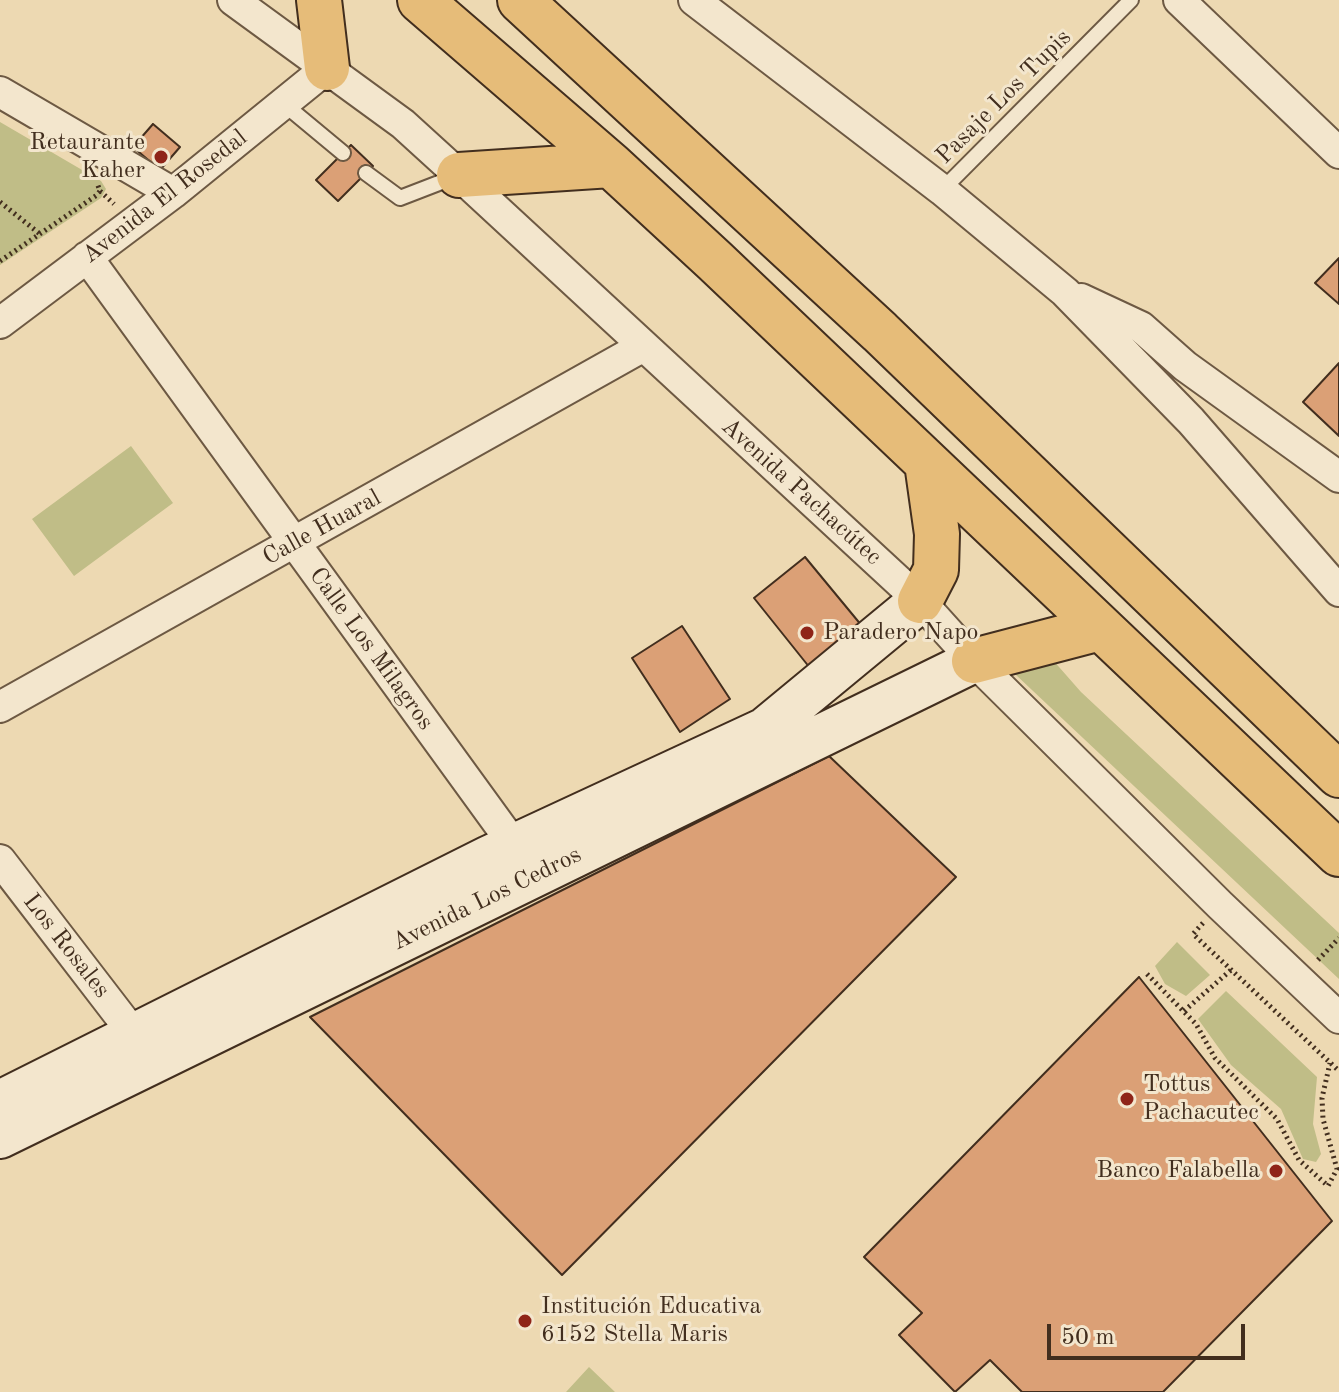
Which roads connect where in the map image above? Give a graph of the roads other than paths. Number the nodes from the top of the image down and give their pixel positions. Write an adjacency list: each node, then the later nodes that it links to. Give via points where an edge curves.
1 (233, 0): 8 (street, Avenida Pachacútec)
2 (319, 0): 8 (main road)
3 (420, 0): 13 (main road)
4 (520, 0): 21 (main road)
5 (694, 0): 16 (street)
6 (1131, 0): 16 (lane, Pasaje Los Tupis)
7 (1179, 0): 12 (street)
8 (327, 68): 10 (street, Avenida El Rosedal); 15 (street, Avenida Pachacútec, via 403,124)
9 (0, 92): 17 (street)
10 (284, 104): 11 (lane); 17 (street, Avenida El Rosedal)
11 (343, 153)
12 (1339, 153)
13 (611, 165): 15 (main road); 23 (main road)
14 (366, 173): 15 (lane, via 400,198)
15 (459, 175): 22 (street, Avenida Pachacútec)
16 (942, 190): 19 (street)
17 (173, 193): 18 (street, Avenida El Rosedal)
18 (87, 257): 20 (street, Avenida El Rosedal); 26 (street, Calle Los Milagros)
19 (1065, 292): 25 (street, via 1141,327 1185,366); 27 (street, via 1191,421)
20 (0, 323)
21 (880, 332): 23 (main road); 34 (main road)
22 (642, 347): 26 (street, Calle Huaral); 28 (street, Avenida Pachacútec)
23 (837, 378): 24 (main road)
24 (927, 463): 28 (main road, via 937,534 936,570); 29 (main road)
25 (1339, 477)
26 (295, 544): 33 (street, Calle Huaral); 35 (street, Calle Los Milagros)
27 (1339, 591)
28 (920, 601): 30 (street, Avenida Los Cedros); 31 (street, Avenida Pachacútec)
29 (1100, 628): 31 (main road); 36 (main road)
30 (867, 647): 32 (street); 35 (street, Avenida Los Cedros, via 765,729)
31 (974, 661): 32 (street, Avenida Los Cedros); 38 (street, Avenida Pachacútec)
32 (907, 694): 41 (street, Avenida Los Cedros)
33 (0, 707)
34 (1339, 775)
35 (514, 845): 39 (street, Avenida Los Cedros)
36 (1339, 854)
37 (3, 869): 39 (street, Los Rosales)
38 (1339, 1018)
39 (133, 1033): 40 (street, Avenida Los Cedros)
40 (0, 1102)
41 (0, 1137)

